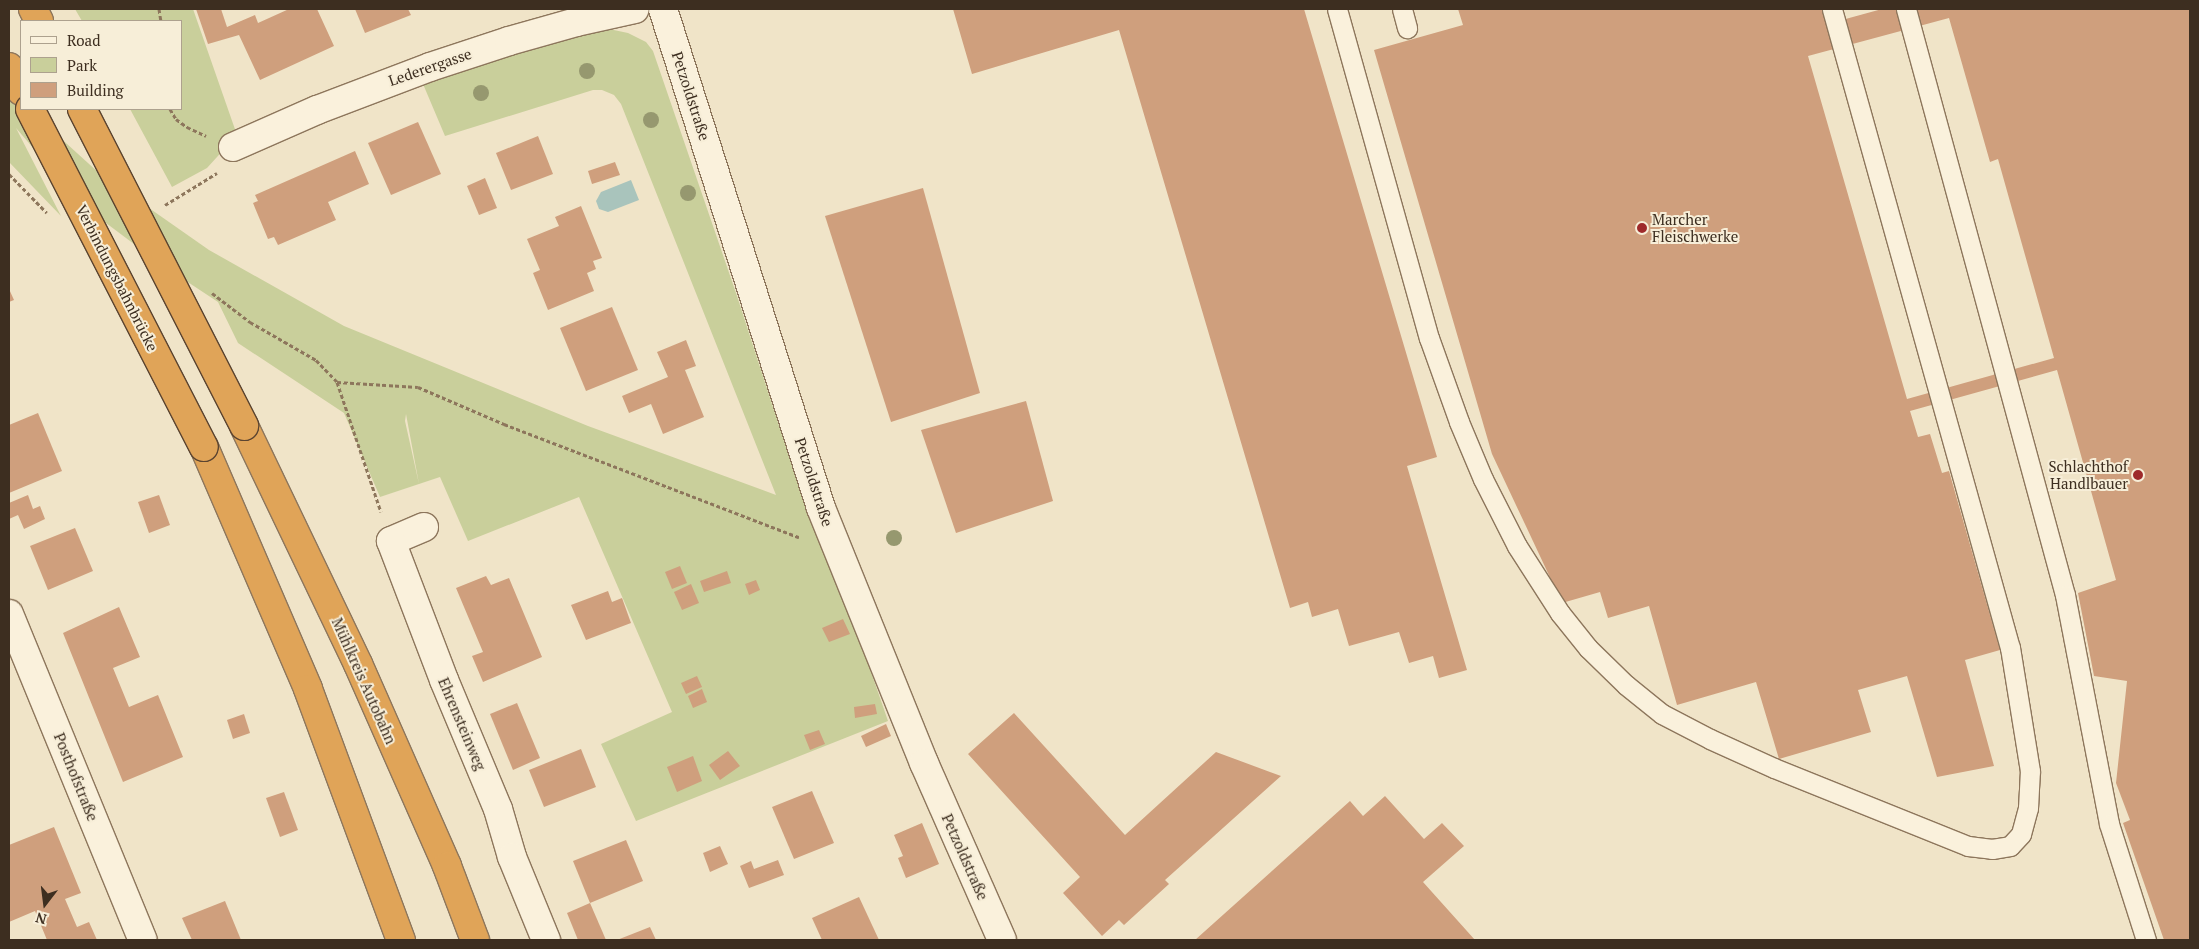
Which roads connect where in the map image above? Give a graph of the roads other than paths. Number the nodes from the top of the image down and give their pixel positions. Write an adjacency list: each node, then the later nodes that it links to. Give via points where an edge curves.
1 (635, 9): 12 (street, Lederergasse, via 538,32 430,67 317,110)
2 (663, 9): 19 (street, Petzoldstraße, via 821,508 924,763)
3 (1337, 9): 5 (lane, via 1429,338 1459,422 1482,479 1517,546 1560,613 1588,648 1662,714 1734,750 1968,846 1992,849 2010,846 2021,834 2028,808 2030,771 2010,648)
4 (1402, 9): 7 (lane)
5 (1832, 9)
6 (1906, 9): 20 (lane, via 2065,595 2109,824)
7 (1407, 28)
8 (9, 67): 9 (highway)
9 (20, 89)
10 (31, 110): 16 (highway, Verbindungsbahnbrücke, bridge, via 204,447 308,689)
11 (83, 110): 17 (highway, Mühlkreis Autobahn, bridge, via 244,426 358,664 447,866)
12 (233, 147)
13 (424, 526): 18 (street, Ehrensteinweg, via 390,541 498,809 512,857)
14 (9, 614): 15 (street, Posthofstraße)
15 (143, 940)
16 (401, 940)
17 (475, 940)
18 (546, 940)
19 (1002, 940)
20 (2146, 940)

